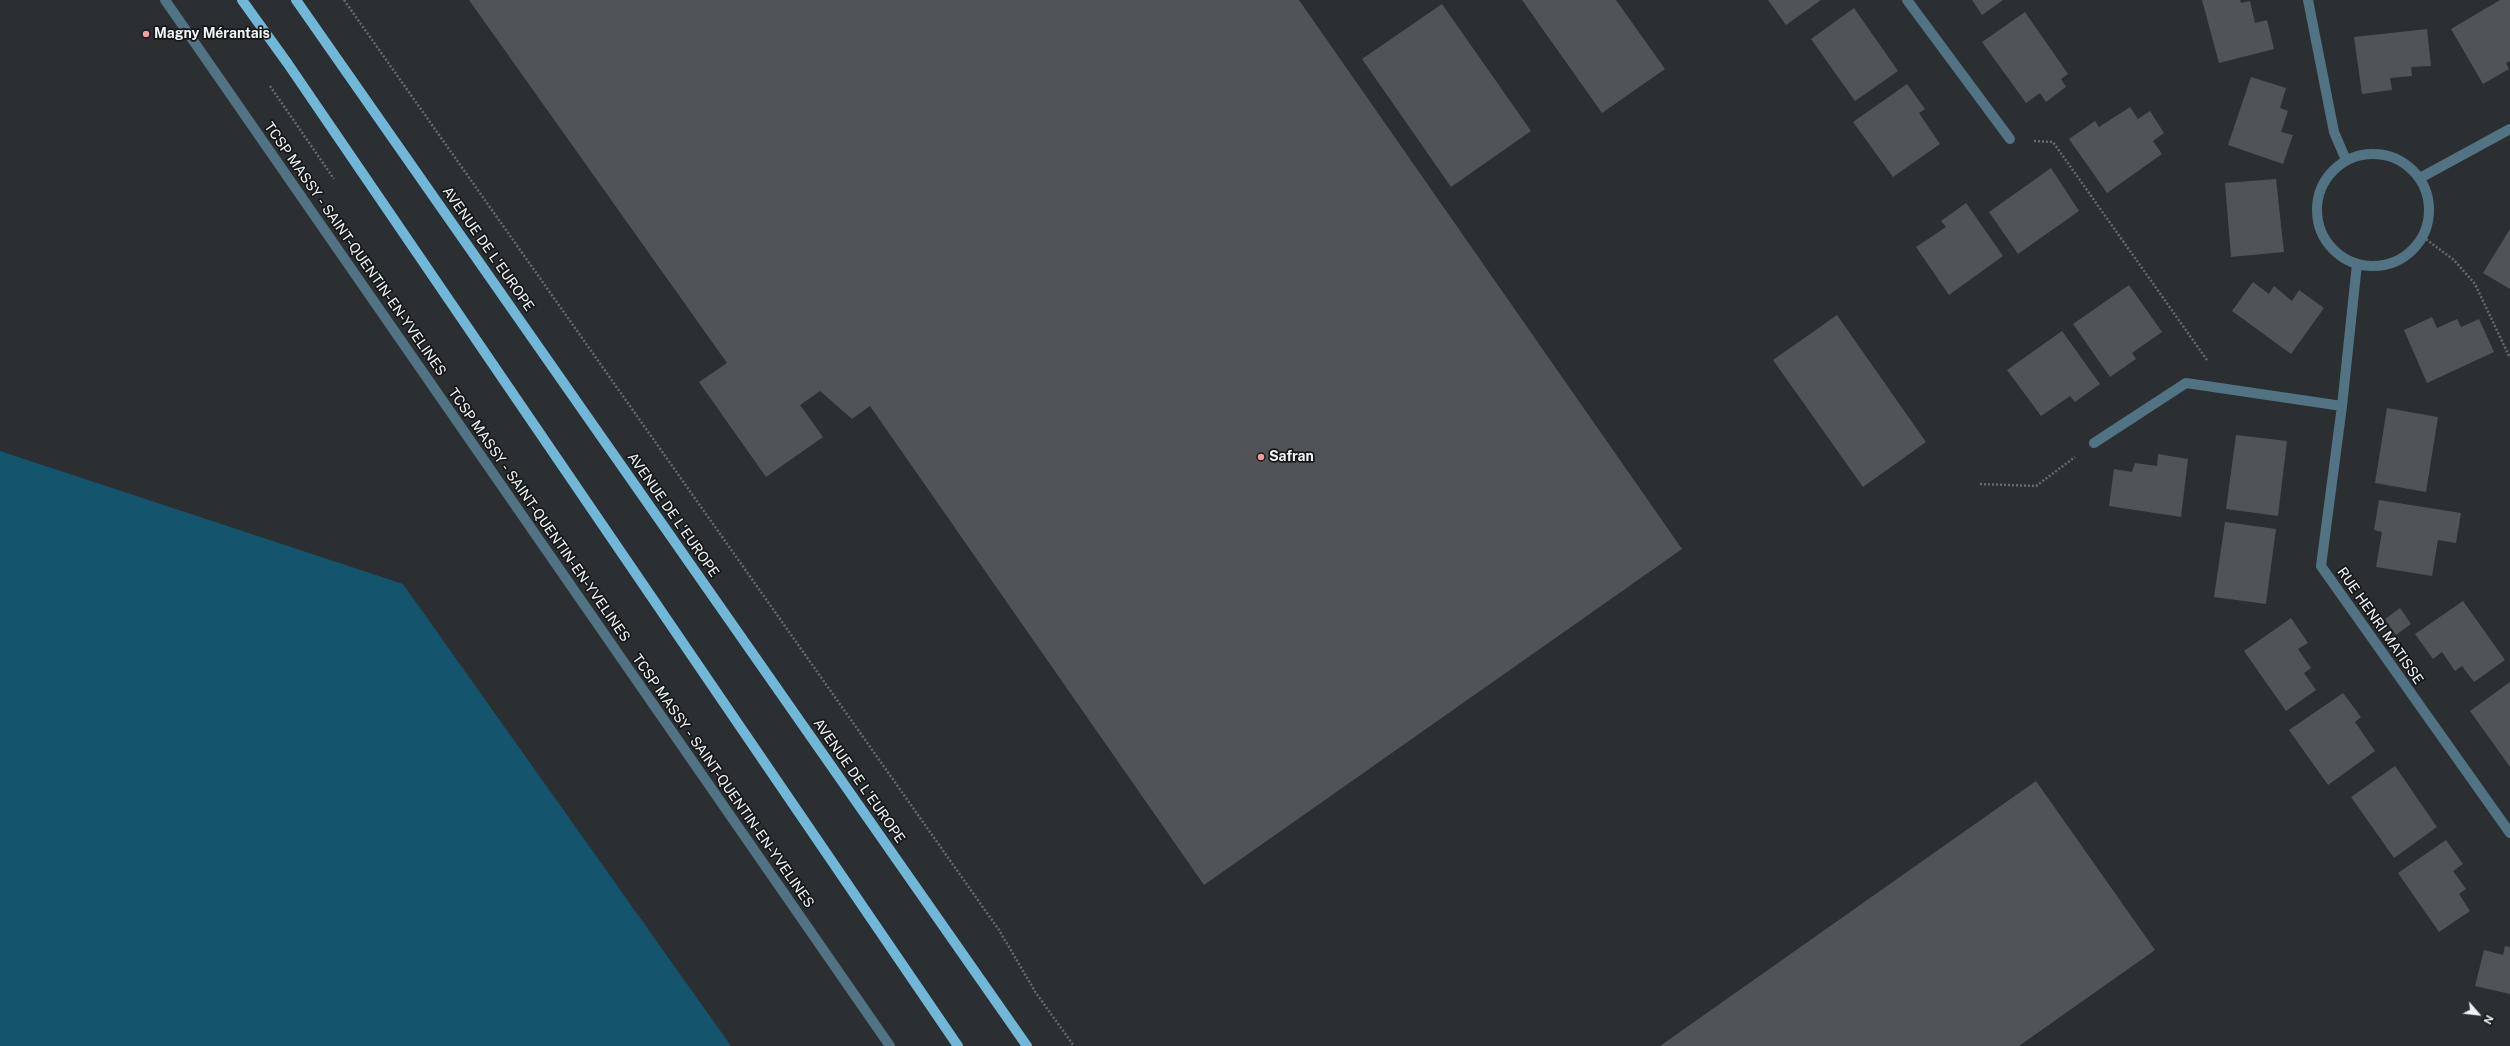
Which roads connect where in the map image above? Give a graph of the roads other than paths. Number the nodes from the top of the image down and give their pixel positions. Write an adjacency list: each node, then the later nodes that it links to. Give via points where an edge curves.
1 (165, 0): 14 (street, TCSP MASSY - SAINT-QUENTIN-EN-YVELINES)
2 (242, 0): 15 (main road)
3 (296, 0): 16 (main road, AVENUE DE L'EUROPE)
4 (1907, 0): 7 (street)
5 (2308, 0): 8 (street, via 2334,132)
6 (2510, 129): 9 (street)
7 (2010, 139)
8 (2346, 160): 9 (street, via 2366,153 2387,154 2406,163); 10 (street, via 2329,174 2318,193 2316,216 2323,237 2337,254)
9 (2420, 178): 10 (street, via 2428,197 2429,211 2423,237 2411,252 2394,262 2376,266)
10 (2357, 264): 11 (street, RUE HENRI MATISSE)
11 (2342, 406): 12 (street, via 2186,383); 13 (street, RUE HENRI MATISSE, via 2321,566)
12 (2094, 443)
13 (2510, 833)
14 (890, 1046)
15 (958, 1046)
16 (1027, 1046)

